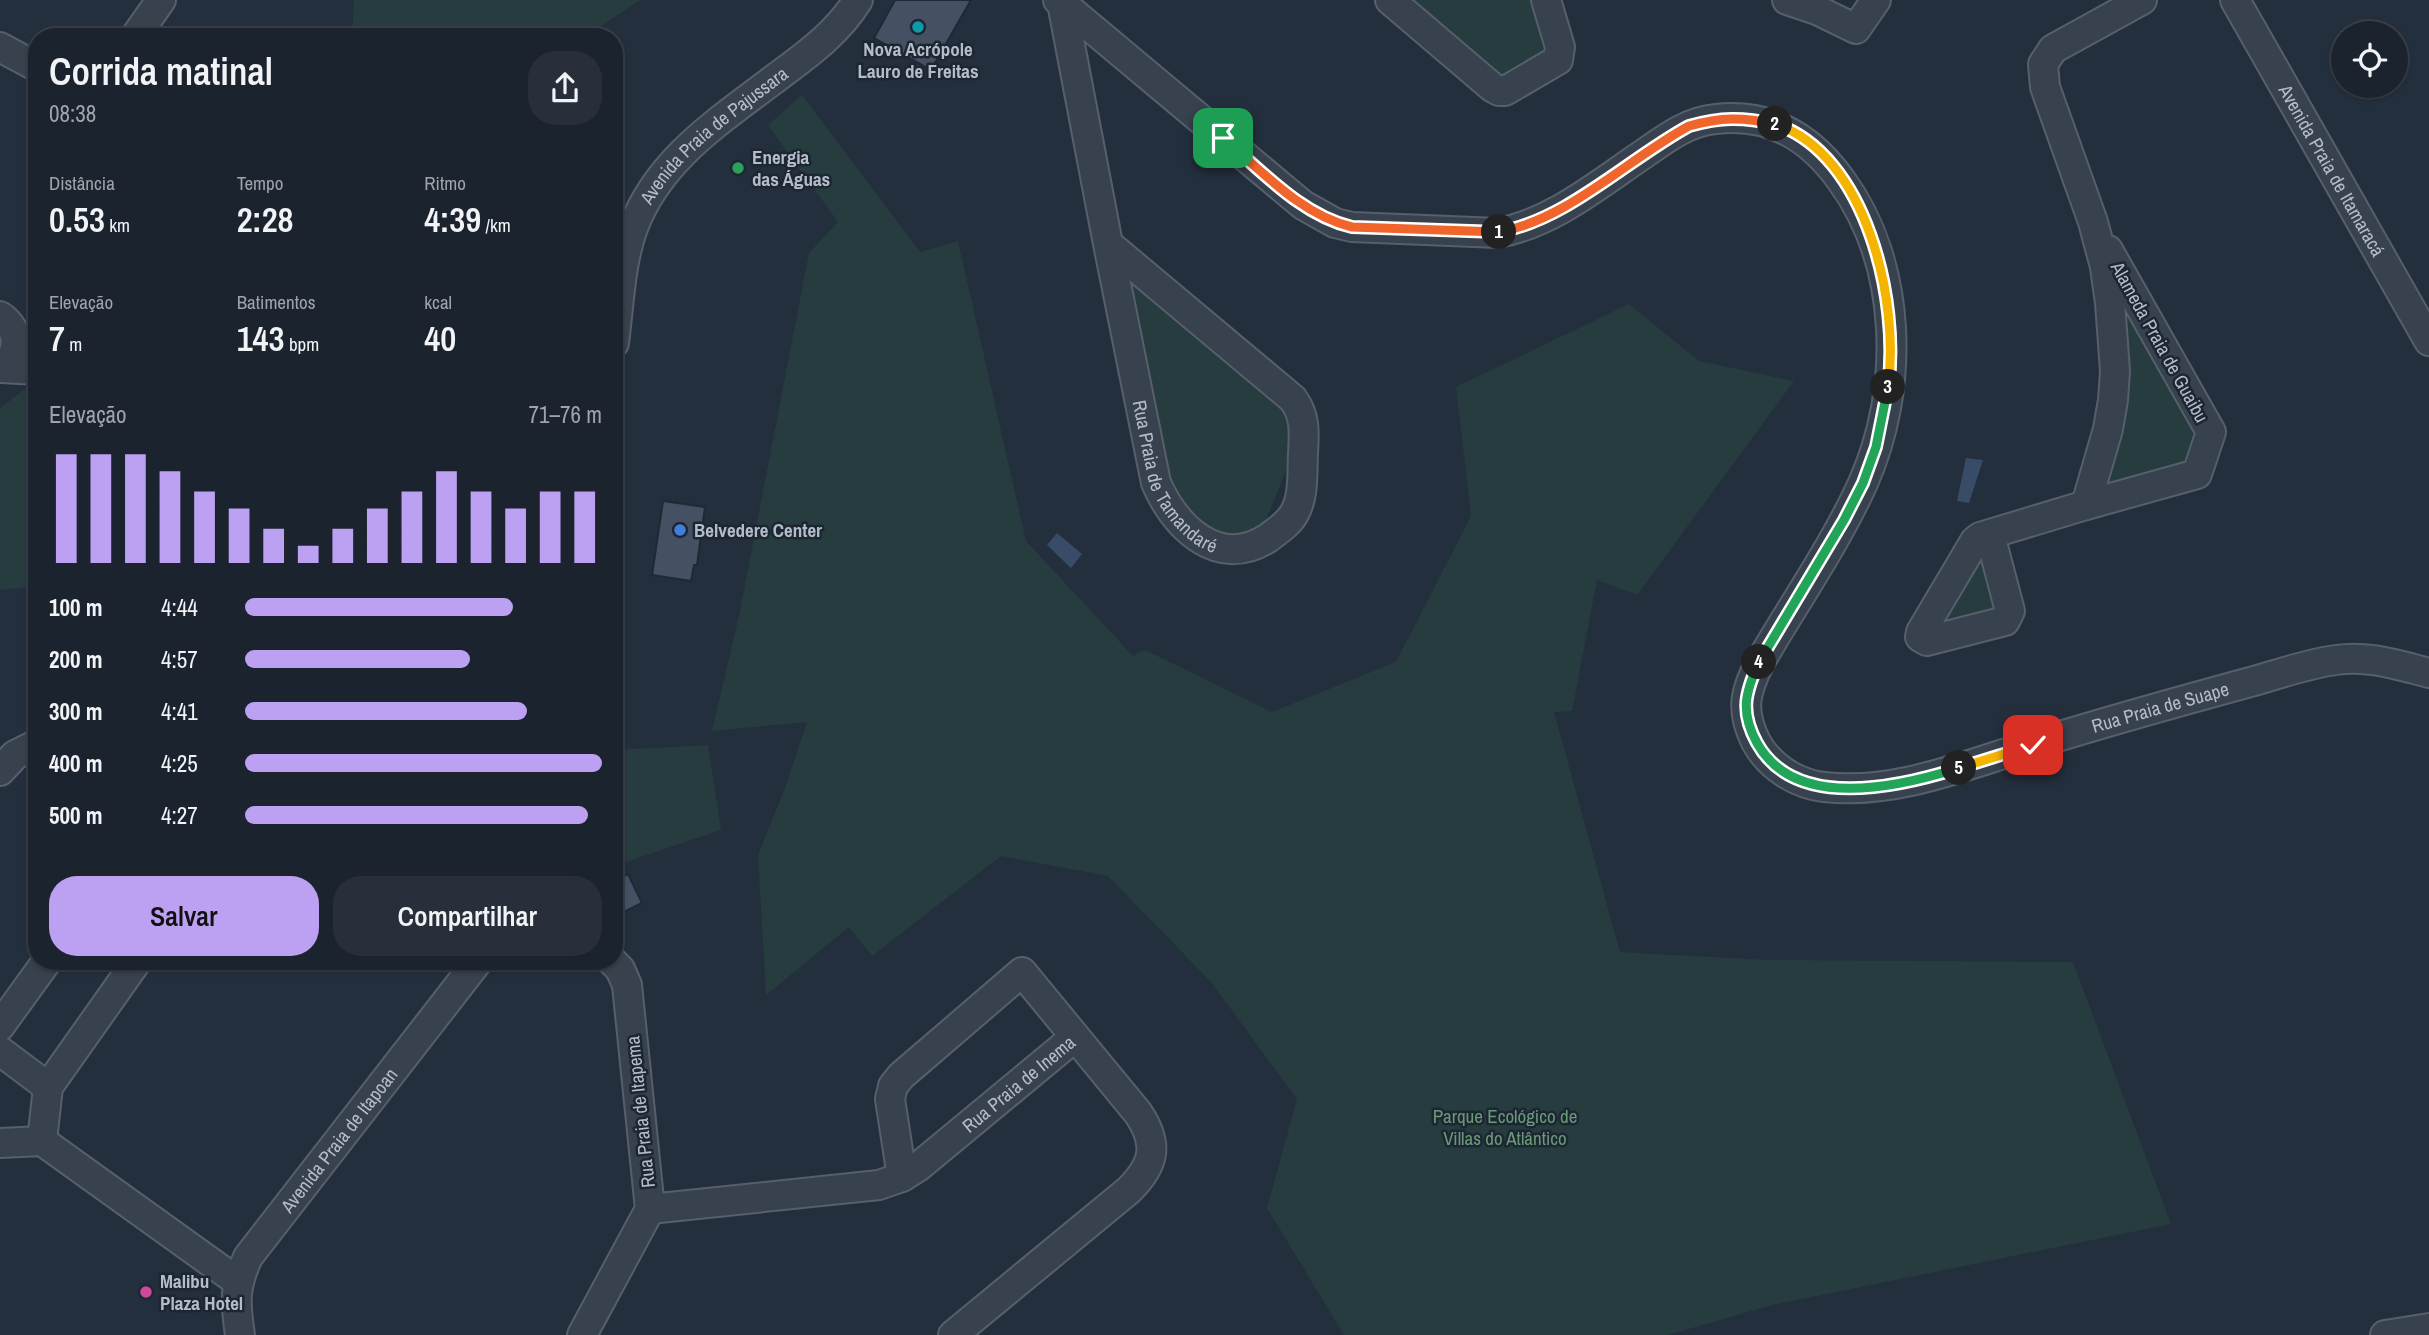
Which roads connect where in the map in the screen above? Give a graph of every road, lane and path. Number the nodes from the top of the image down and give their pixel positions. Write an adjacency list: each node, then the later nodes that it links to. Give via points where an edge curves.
1 (161, 0): 10 (street)
2 (858, 0): 15 (street, Avenida Praia de Pajussara, via 816,47 696,139 666,169 632,230)
3 (1390, 0): 4 (street, via 1492,87 1505,91 1558,60 1560,47)
4 (1546, 0)
5 (1787, 0): 6 (street, via 1856,29)
6 (1876, 0)
7 (2142, 0): 13 (street, Alameda Praia de Guaibu, via 2053,49 2043,64 2045,87)
8 (2235, 0): 18 (street, Avenida Praia de Itamaracá)
9 (1060, 2): 14 (street, Rua Praia de Tamandaré); 23 (street, Rua Praia de Suape, via 1303,205 1352,227 1498,233 1519,229 1579,197 1666,138 1714,118 1747,118 1778,125 1827,160 1851,193 1871,235 1885,280 1892,362 1876,447 1863,483 1750,682 1745,704 1748,725 1773,764 1797,780 1854,788 1931,777 2334,660 2378,660)
10 (141, 28)
11 (0, 47): 12 (street)
12 (28, 62)
13 (2093, 222): 21 (street, Alameda Praia de Guaibu, via 2105,267 2115,371 2108,429); 21 (street, Alameda Praia de Guaibu, via 2211,432 2197,474)
14 (1108, 244): 14 (street, Rua Praia de Tamandaré, via 1293,398 1301,410 1300,498 1290,520 1260,543 1232,549 1203,542 1162,496)
15 (623, 274)
16 (2, 317): 17 (street); 19 (street, via 16,334 17,344)
17 (28, 330)
18 (2429, 341)
19 (1, 368): 20 (street)
20 (28, 370)
21 (2086, 505): 22 (street, Alameda Praia de Guaibu)
22 (1990, 535)
23 (2429, 673)
24 (28, 748): 25 (street)
25 (0, 771)
26 (40, 970): 30 (street)
27 (131, 970): 33 (street)
28 (462, 970): 38 (street, Avenida Praia de Itapoan, via 263,1236)
29 (620, 970): 37 (street, Rua Praia de Itapema, via 627,985)
30 (0, 1026)
31 (1076, 1037): 36 (street, Rua Praia de Inema); 36 (street, via 1022,972 893,1086 890,1099); 42 (street, Rua Praia de Inema, via 1147,1126 1152,1140 1148,1165 1129,1190)
32 (0, 1051): 33 (street)
33 (48, 1087): 34 (street)
34 (42, 1141): 35 (street); 38 (street)
35 (0, 1143)
36 (902, 1177): 37 (street, Rua Praia de Inema, via 879,1185)
37 (650, 1209): 41 (street, Rua Praia de Itapema)
38 (237, 1281): 40 (street, Avenida Praia de Itapoan)
39 (2429, 1328): 43 (street)
40 (240, 1335)
41 (582, 1335)
42 (953, 1335)
43 (2385, 1335)

